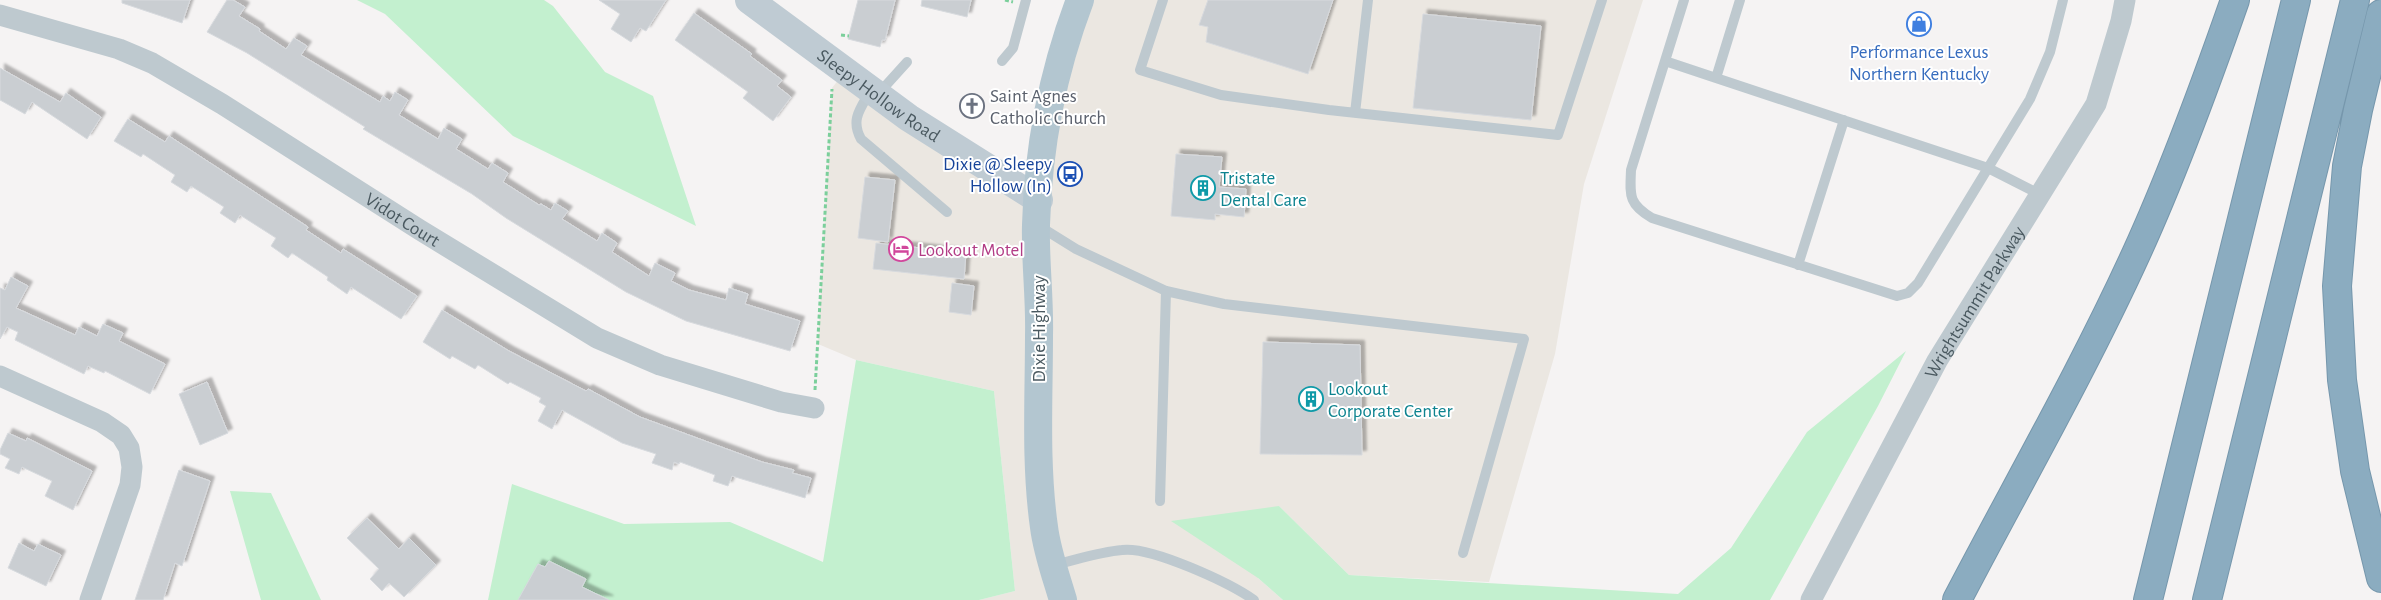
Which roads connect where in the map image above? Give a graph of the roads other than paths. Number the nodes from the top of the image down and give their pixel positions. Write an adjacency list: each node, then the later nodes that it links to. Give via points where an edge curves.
1 (750, 0): 20 (main road, Sleepy Hollow Road)
2 (1026, 0): 16 (lane, via 1013,48)
3 (1080, 0): 26 (main road, Dixie Highway, via 1053,88)
4 (1163, 0): 21 (lane, via 1140,70 1222,95)
5 (1368, 0): 21 (lane)
6 (1602, 0): 21 (lane, via 1558,135)
7 (1684, 0): 17 (lane)
8 (1740, 0): 19 (lane)
9 (2063, 0): 23 (lane, via 2050,52 2030,99)
10 (2125, 0): 24 (street, Wrightsummit Parkway, via 2096,104)
11 (2235, 0): 39 (highway, via 2188,134 2136,254)
12 (2296, 0): 40 (highway)
13 (2355, 0): 41 (highway)
14 (2381, 14): 34 (highway, via 2347,166 2337,286 2342,380 2355,471)
15 (0, 15): 30 (street, Vidot Court, via 119,49 152,63 597,338 660,365 782,402)
16 (1002, 61)
17 (1665, 61): 19 (lane); 27 (lane, via 1631,170 1630,193 1638,210 1652,218)
18 (907, 62): 20 (lane)
19 (1716, 78): 22 (lane)
20 (875, 92): 25 (lane, via 857,115 856,129 861,139); 26 (main road, Sleepy Hollow Road)
21 (1355, 113)
22 (1844, 120): 23 (lane); 27 (lane)
23 (1988, 168): 24 (lane); 27 (lane, via 1918,283 1908,293 1897,296)
24 (2040, 195): 38 (street, Wrightsummit Parkway, via 1937,361)
25 (947, 212)
26 (1037, 212): 28 (lane, via 1076,249); 33 (main road, Dixie Highway, via 1039,466 1044,528)
27 (1798, 265)
28 (1166, 291): 31 (lane); 32 (lane, via 1224,304 1524,339)
29 (0, 376): 35 (street, via 102,422 121,435 129,448 130,485)
30 (814, 408)
31 (1160, 500)
32 (1463, 552)
33 (1053, 566): 36 (main road, Dixie Highway); 37 (lane, via 1123,549 1144,551 1216,577)
34 (2381, 578)
35 (90, 600)
36 (1063, 600)
37 (1254, 600)
38 (1811, 600)
39 (1957, 600)
40 (2148, 600)
41 (2207, 600)

